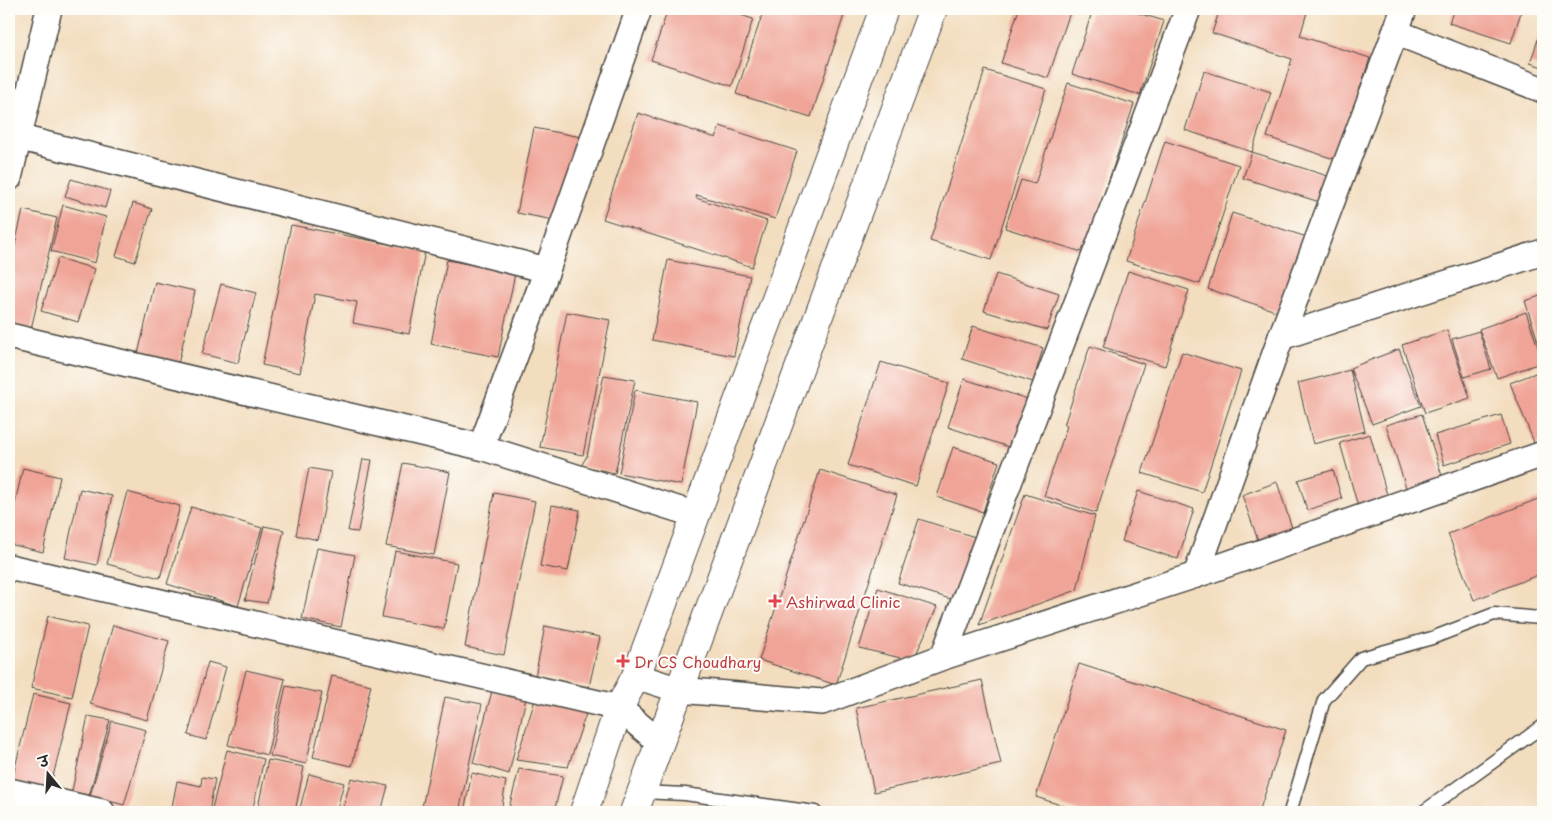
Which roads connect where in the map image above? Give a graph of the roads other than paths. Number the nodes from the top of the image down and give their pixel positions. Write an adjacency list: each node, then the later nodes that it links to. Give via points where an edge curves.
1 (49, 9): 9 (street)
2 (639, 9): 12 (street)
3 (884, 9): 17 (main road)
4 (933, 9): 23 (main road)
5 (1188, 9): 21 (street)
6 (1404, 9): 7 (street)
7 (1395, 32): 8 (street); 14 (street)
8 (1543, 90)
9 (17, 137): 10 (street); 12 (street)
10 (9, 178)
11 (1543, 252): 14 (street)
12 (547, 270): 15 (street)
13 (9, 336): 15 (street)
14 (1281, 338): 19 (street)
15 (481, 448): 17 (street)
16 (1543, 454): 19 (street)
17 (696, 515): 22 (main road)
18 (9, 566): 24 (street)
19 (1196, 575): 21 (street)
20 (1542, 619): 33 (lane, via 1494,614 1432,638 1361,658 1324,700)
21 (943, 657): 23 (street, via 822,702)
22 (636, 676): 23 (street); 24 (main road)
23 (679, 690): 26 (main road)
24 (619, 708): 26 (street); 31 (main road)
25 (1543, 726): 34 (lane)
26 (659, 742): 28 (main road)
27 (9, 791): 30 (street)
28 (637, 802): 29 (lane, via 685,794)
29 (736, 807): 32 (lane)
30 (102, 812)
31 (584, 812)
32 (815, 812)
33 (1290, 812)
34 (1423, 812)

